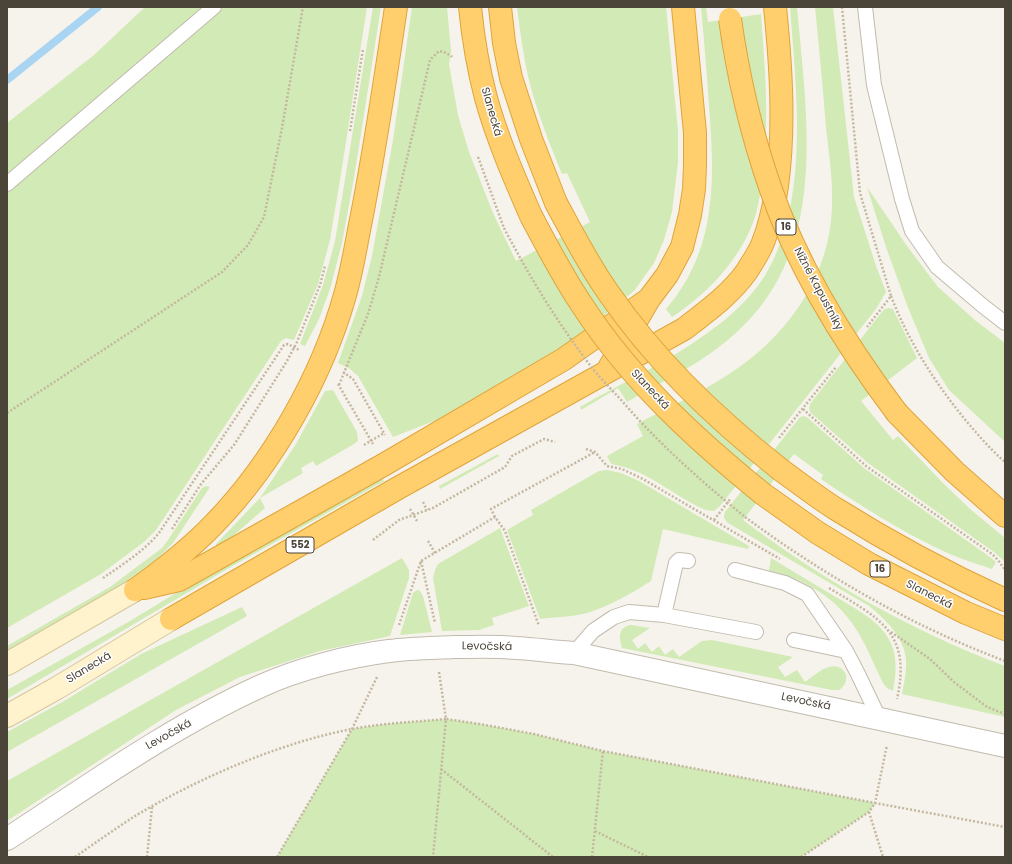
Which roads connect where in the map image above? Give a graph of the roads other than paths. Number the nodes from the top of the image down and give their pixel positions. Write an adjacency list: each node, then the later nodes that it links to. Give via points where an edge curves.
1 (214, 7): 9 (lane)
2 (396, 7): 16 (highway, via 369,180 347,288 314,375 284,433 234,503 193,545)
3 (470, 7): 20 (highway, Slanecká / 16, bridge, via 473,38 486,98 504,152 531,216 562,274 622,359 698,440 763,494 818,533 869,564 966,613)
4 (500, 7): 17 (highway, bridge, via 504,43 512,78 531,139 556,203 609,294 680,382 752,448 835,508 934,566)
5 (683, 7): 10 (highway, via 695,133 694,189 682,247 667,276)
6 (775, 7): 12 (highway, via 782,116 781,159 770,222 762,245 746,272 705,313 684,329)
7 (865, 7): 11 (lane, via 874,85 912,231 937,267)
8 (729, 13): 13 (highway, Nižné Kapustníky / 16, bridge, via 746,108 770,188 799,257 836,324 897,413 955,472)
9 (7, 184)
10 (649, 300): 12 (highway); 16 (highway, via 564,359 179,580)
11 (1005, 323)
12 (606, 373): 19 (highway, 552, via 398,488)
13 (1005, 516)
14 (688, 561): 18 (lane, via 679,560 676,563)
15 (735, 570): 23 (lane, via 785,583 807,594)
16 (135, 590): 25 (main road)
17 (1005, 600)
18 (664, 615): 21 (lane); 24 (lane, via 628,612 614,617 593,631)
19 (171, 619): 26 (main road, Slanecká / 552)
20 (1005, 629)
21 (756, 632)
22 (794, 640): 23 (lane)
23 (846, 651): 27 (lane)
24 (574, 653): 27 (street, Levočská); 29 (street, Levočská, via 468,647 390,651 345,659 304,671 256,688 144,749)
25 (7, 664)
26 (7, 716)
27 (879, 718): 28 (street, Levočská)
28 (1005, 746)
29 (7, 839)

